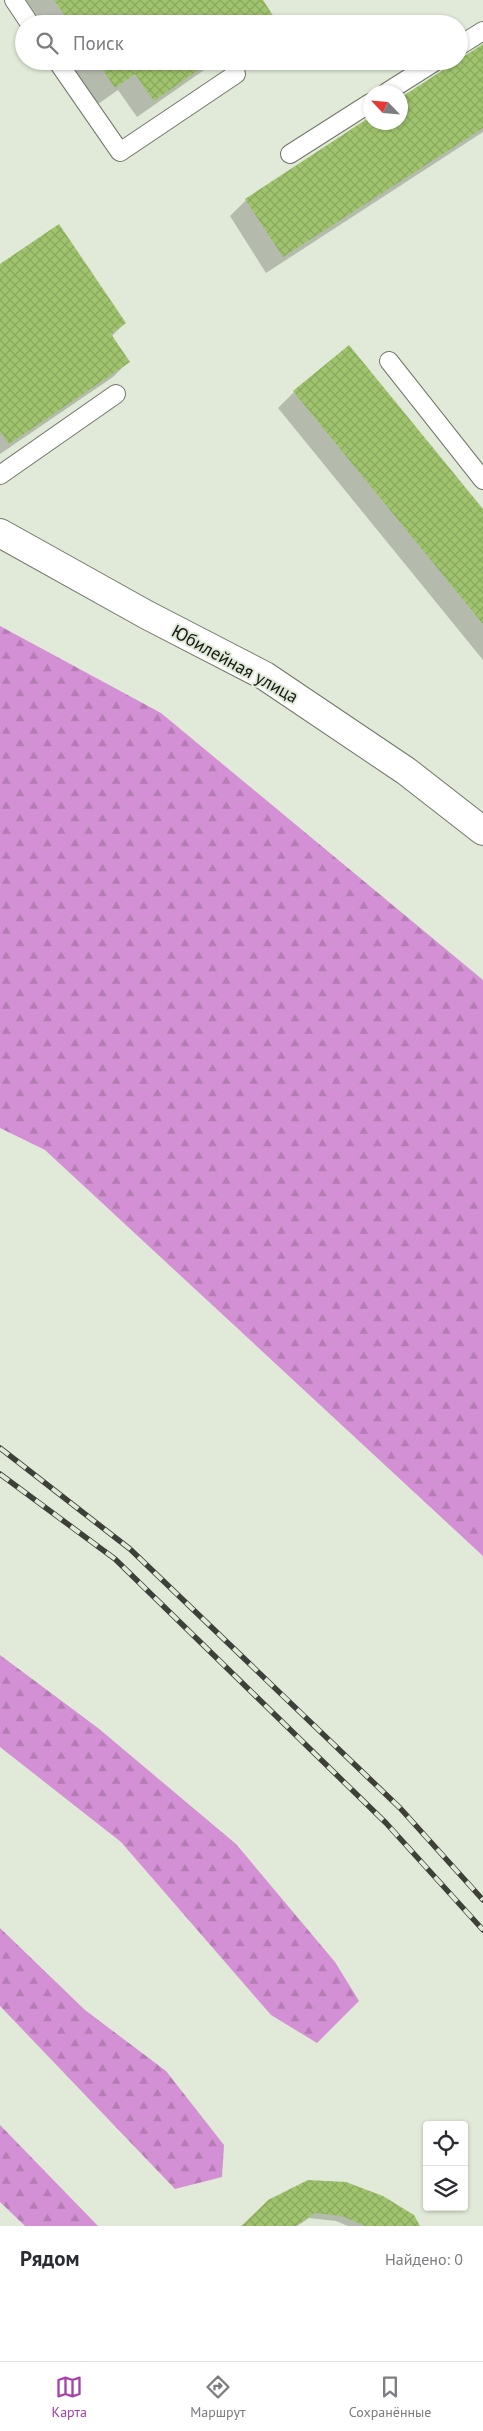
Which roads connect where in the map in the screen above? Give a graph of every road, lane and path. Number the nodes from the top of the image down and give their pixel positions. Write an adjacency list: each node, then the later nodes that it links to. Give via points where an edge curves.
1 (14, 0): 2 (lane)
2 (24, 15)
3 (483, 31): 4 (lane)
4 (468, 40)
5 (63, 70): 7 (lane, via 120,152)
6 (422, 70): 8 (lane)
7 (236, 74)
8 (398, 85)
9 (363, 107): 10 (lane)
10 (290, 154)
11 (389, 361): 14 (lane)
12 (116, 394): 13 (lane)
13 (0, 475)
14 (483, 480)
15 (0, 533): 16 (street, Юбилейная улица, via 265,676 406,771)
16 (483, 832)

